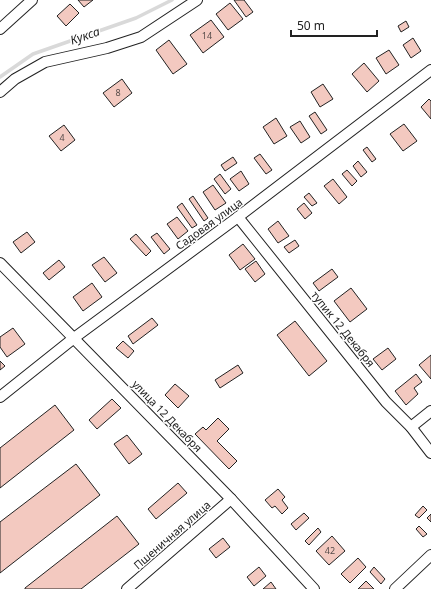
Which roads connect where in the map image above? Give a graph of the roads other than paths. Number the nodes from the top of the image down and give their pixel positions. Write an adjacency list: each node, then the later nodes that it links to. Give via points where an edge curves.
1 (32, 0): 3 (street)
2 (196, 0): 5 (street, via 141,37 107,48 45,62 15,78)
3 (0, 29)
4 (431, 70): 6 (street, Садовая улица)
5 (0, 92)
6 (238, 217): 8 (street, Садовая улица); 11 (street, тупик 12 Декабря, via 386,402)
7 (0, 263): 8 (street, улица 12 Декабря)
8 (74, 338): 9 (street, Садовая улица); 13 (street, улица 12 Декабря)
9 (0, 396)
10 (431, 411): 11 (street)
11 (411, 427): 12 (street, тупик 12 Декабря)
12 (431, 453)
13 (231, 499): 15 (street, Пшеничная улица); 16 (street, улица 12 Декабря)
14 (431, 555): 17 (street)
15 (128, 589)
16 (314, 589)
17 (395, 589)

